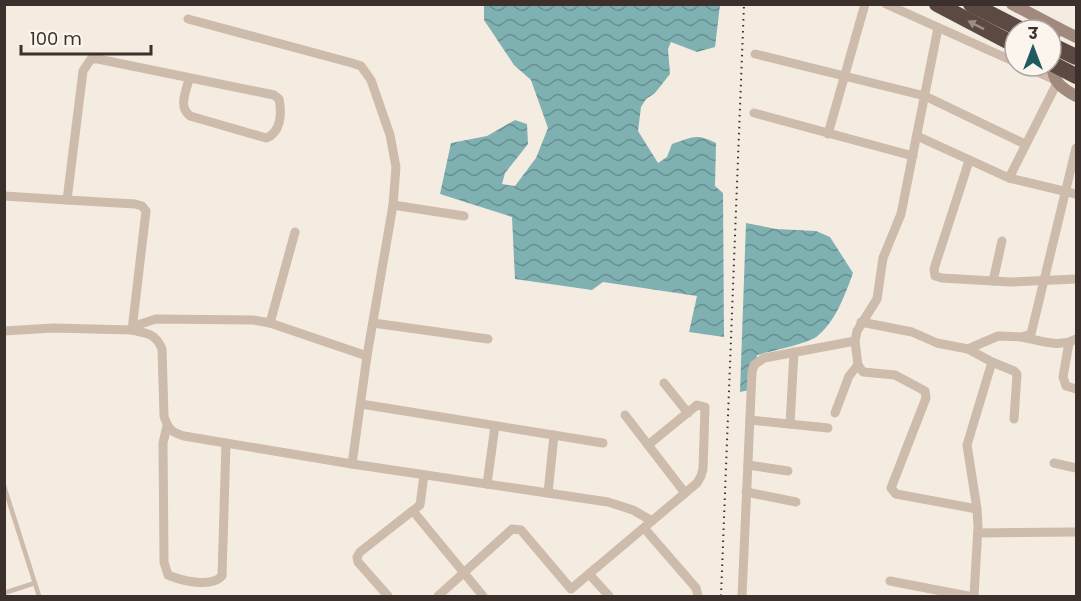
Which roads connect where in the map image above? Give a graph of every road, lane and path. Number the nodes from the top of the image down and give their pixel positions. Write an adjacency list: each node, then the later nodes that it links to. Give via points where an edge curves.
1 (865, 4): 18 (street)
2 (886, 4): 9 (street)
3 (937, 4): 12 (highway, one-way to 3)
4 (971, 4): 8 (highway)
5 (1012, 4): 6 (street)
6 (1039, 18)
7 (188, 19): 38 (street, via 361,66 371,80 390,135 396,167)
8 (1003, 20)
9 (938, 28): 15 (street); 24 (street)
10 (1063, 30): 11 (street)
11 (1077, 37)
12 (1003, 39)
13 (1063, 49): 16 (highway)
14 (755, 54): 18 (street)
15 (1003, 57)
16 (1077, 57)
17 (1063, 69): 19 (highway)
18 (844, 76): 24 (street); 27 (street)
19 (1077, 76)
20 (1048, 78): 23 (street)
21 (1055, 78): 23 (street)
22 (189, 79): 22 (street, via 274,95 281,108 277,130 266,138 190,116 183,105); 37 (street, via 91,59 83,70)
23 (1056, 82): 25 (street); 29 (street)
24 (925, 96): 28 (street); 29 (street)
25 (1077, 96)
26 (754, 113): 27 (street)
27 (828, 134): 31 (street)
28 (917, 136): 31 (street); 32 (street)
29 (1025, 144): 33 (street)
30 (1077, 148): 34 (street)
31 (913, 156): 45 (street, via 898,226 883,258 877,299)
32 (969, 161): 33 (street); 44 (street, via 934,272 942,278)
33 (1009, 178): 34 (street)
34 (1066, 192): 35 (street); 43 (street)
35 (1077, 194)
36 (4, 196): 37 (street)
37 (67, 200): 48 (street, via 135,204 146,211)
38 (393, 205): 39 (street); 47 (street)
39 (464, 216)
40 (295, 232): 46 (street)
41 (1002, 241): 44 (street)
42 (1077, 279): 43 (street)
43 (1045, 280): 44 (street); 50 (street, via 1034,328)
44 (993, 281)
45 (861, 322): 52 (street); 54 (street, via 904,329 937,343)
46 (270, 323): 48 (street, via 156,319); 56 (street)
47 (373, 323): 51 (street); 56 (street)
48 (132, 330): 49 (street); 68 (street, via 158,339 162,349)
49 (4, 331)
50 (1022, 338): 53 (street, via 1058,344); 54 (street, via 998,336)
51 (488, 339)
52 (855, 341): 55 (street); 58 (street)
53 (1073, 341): 60 (street, via 1063,377 1066,386)
54 (968, 350): 57 (street)
55 (794, 352): 66 (street, via 764,358 754,365); 67 (street)
56 (367, 356): 61 (street)
57 (992, 362): 65 (street, via 1017,374); 88 (street, via 967,445)
58 (858, 365): 63 (street, via 849,376); 88 (street, via 868,374 899,377 921,388 926,395 892,491)
59 (664, 383): 62 (street)
60 (1077, 389)
61 (361, 404): 69 (street); 76 (street)
62 (688, 413): 74 (street); 85 (street, via 697,405 706,411 701,476)
63 (835, 413)
64 (626, 415): 74 (street)
65 (1014, 419)
66 (750, 420): 67 (street); 77 (street)
67 (790, 424): 70 (street)
68 (167, 426): 72 (street, via 172,433); 72 (street, via 163,443 164,562 168,575 176,578 211,583 222,576)
69 (495, 426): 71 (street); 81 (street)
70 (828, 428)
71 (554, 435): 73 (street); 84 (street)
72 (226, 443): 76 (street)
73 (603, 443)
74 (648, 445): 85 (street)
75 (1054, 463): 78 (street)
76 (352, 464): 80 (street)
77 (748, 465): 79 (street); 83 (street)
78 (1077, 468)
79 (788, 471)
80 (424, 475): 81 (street); 89 (street, via 421,501)
81 (487, 484): 84 (street)
82 (4, 486): 86 (lane)
83 (747, 492): 87 (street); 106 (street)
84 (548, 493): 90 (street, via 608,502 633,510)
85 (685, 493): 90 (street)
86 (6, 498): 96 (lane)
87 (796, 502)
88 (977, 509): 92 (street)
89 (413, 511): 93 (street); 100 (street, via 357,557)
90 (648, 524): 94 (street); 105 (street, via 696,588)
91 (1077, 532): 92 (street)
92 (978, 533): 108 (street)
93 (464, 573): 97 (street, via 517,528); 101 (street); 102 (street)
94 (589, 574): 97 (street); 104 (street)
95 (890, 581): 107 (street)
96 (34, 584): 98 (lane); 99 (lane)
97 (572, 589): 103 (street)
98 (4, 593)
99 (39, 597)
100 (388, 597)
101 (438, 597)
102 (483, 597)
103 (563, 597)
104 (609, 597)
105 (698, 597)
106 (741, 597)
107 (968, 597)
108 (974, 597)

